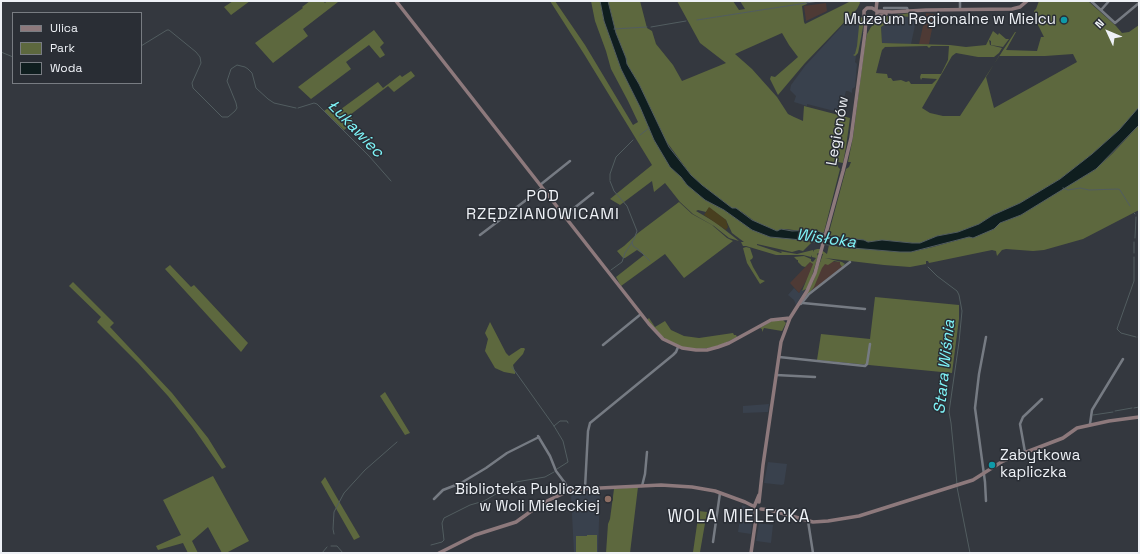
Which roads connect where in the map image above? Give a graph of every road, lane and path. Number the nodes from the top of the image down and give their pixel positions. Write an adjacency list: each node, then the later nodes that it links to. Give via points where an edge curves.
1 (396, 1): 20 (street)
2 (876, 1): 8 (street); 10 (street)
3 (960, 1): 11 (street)
4 (1027, 1): 11 (street, via 1012,9)
5 (1091, 1): 12 (street)
6 (1109, 1): 12 (street)
7 (1139, 3): 12 (street, via 1115,23)
8 (871, 7): 10 (street); 16 (street, via 864,11)
9 (884, 8): 13 (street, via 907,8)
10 (876, 10): 14 (street); 15 (street)
11 (960, 10): 13 (street)
12 (1101, 10)
13 (908, 11): 14 (street)
14 (892, 12): 15 (street)
15 (877, 16): 17 (street)
16 (866, 19): 17 (street); 18 (street, Legionów)
17 (870, 21): 18 (street, Legionów)
18 (865, 33): 25 (street, Legionów, via 845,165 820,256)
19 (570, 161): 20 (street)
20 (541, 186): 22 (street); 23 (street)
21 (593, 193): 22 (street)
22 (564, 216): 27 (street)
23 (480, 235)
24 (850, 262): 25 (street)
25 (800, 304): 26 (street); 28 (street, Legionów)
26 (865, 309)
27 (641, 314): 31 (street); 32 (street, via 660,335)
28 (790, 318): 32 (street, via 768,321 718,347 696,350); 33 (street, Legionów)
29 (986, 337): 42 (street, via 975,408)
30 (870, 344): 33 (street, via 865,366)
31 (603, 345)
32 (678, 347): 44 (street, via 674,355 590,423)
33 (778, 357): 35 (street, Legionów)
34 (1123, 359): 39 (street, via 1092,410)
35 (776, 375): 36 (street); 49 (street, Legionów)
36 (815, 377)
37 (1042, 399): 41 (street, via 1020,424)
38 (1139, 417): 39 (street)
39 (1090, 424): 41 (street)
40 (647, 452): 43 (street, via 646,474)
41 (1026, 453): 42 (street, via 997,464)
42 (983, 474): 48 (street); 50 (street, via 973,480 859,516)
43 (642, 486): 44 (street); 46 (street, via 692,487)
44 (585, 488): 45 (street)
45 (569, 491): 47 (street, via 554,468 539,436 461,483 443,490); 52 (street, via 542,503 516,522 475,535)
46 (720, 493): 49 (street); 51 (street)
47 (434, 499)
48 (986, 501)
49 (758, 506): 50 (street); 53 (street, Legionów)
50 (808, 521): 54 (street)
51 (713, 542)
52 (439, 553)
53 (751, 553)
54 (813, 553)

